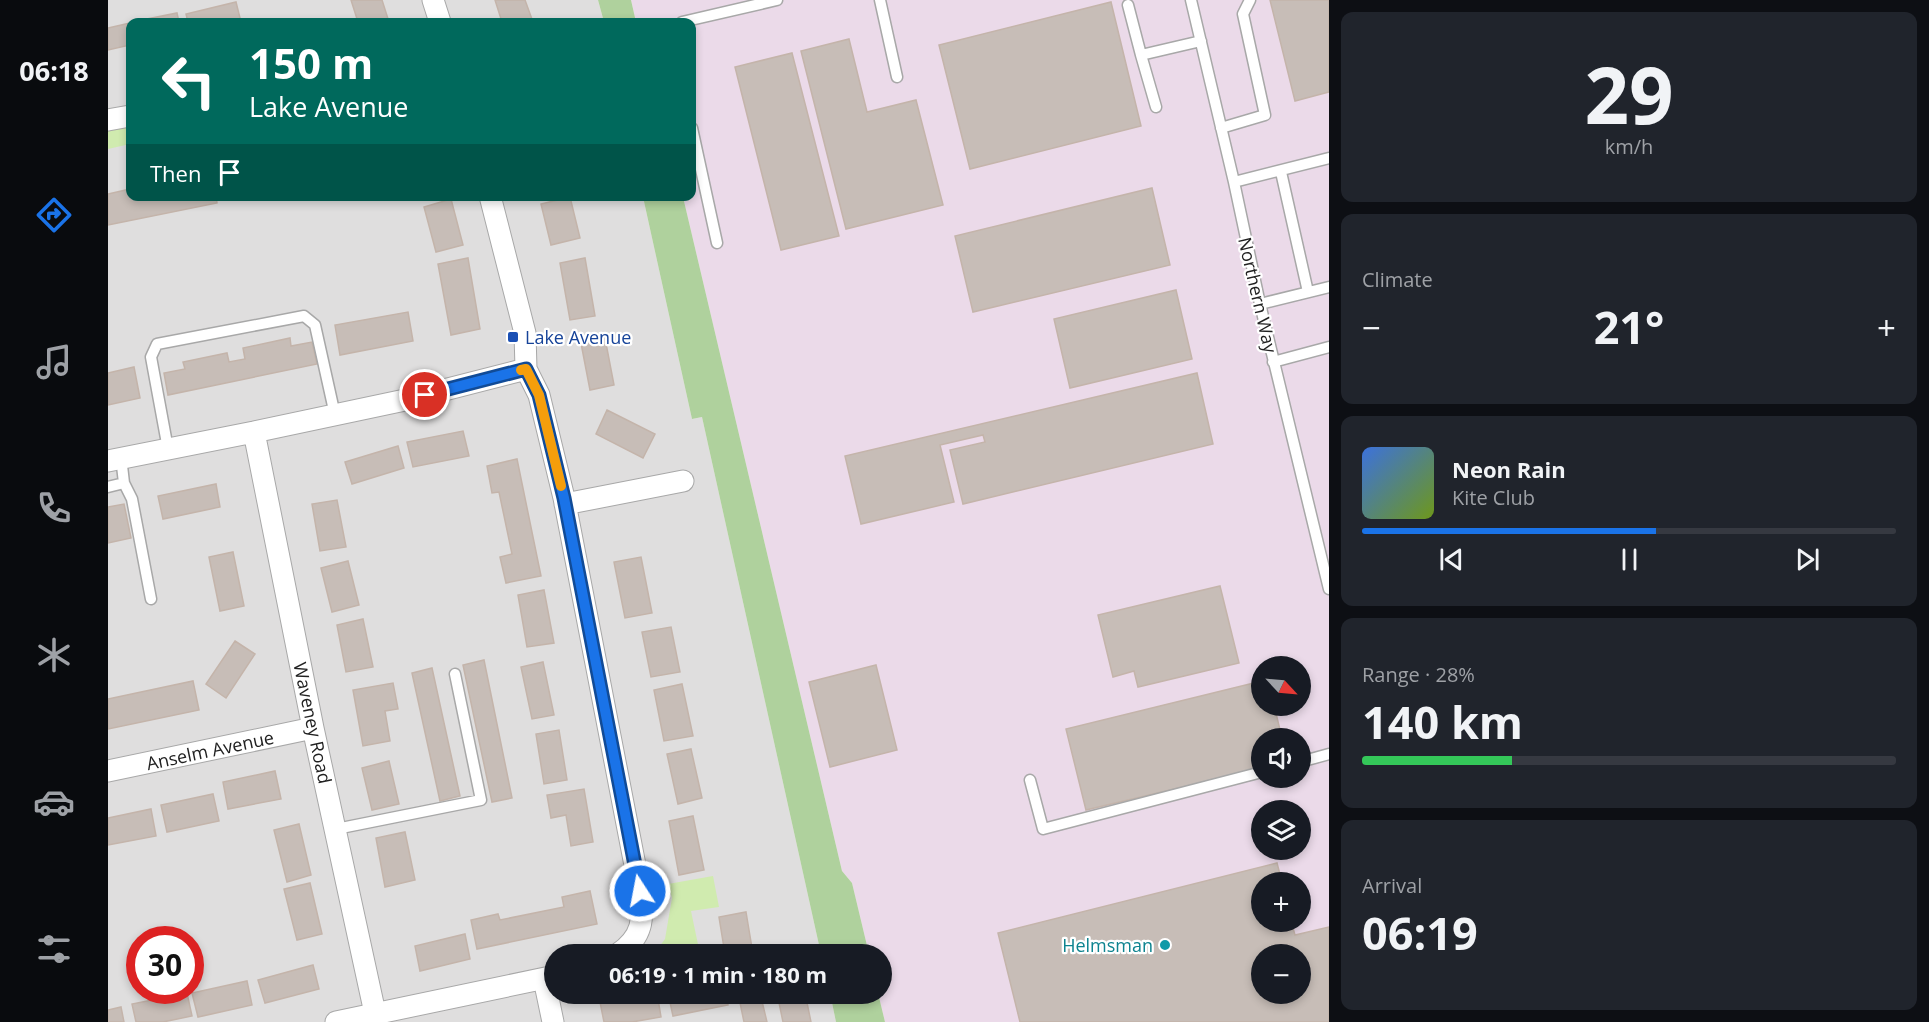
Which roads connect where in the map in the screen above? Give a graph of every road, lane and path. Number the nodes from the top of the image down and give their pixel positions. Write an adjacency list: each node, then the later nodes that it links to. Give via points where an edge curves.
1 (433, 0): 7 (street)
2 (777, 0): 8 (lane)
3 (880, 0): 11 (lane)
4 (1191, 0): 9 (lane, Northern Way)
5 (1250, 0): 15 (lane, via 1243,14 1265,115)
6 (1128, 5): 10 (lane)
7 (439, 18)
8 (696, 19)
9 (1201, 41): 10 (lane); 15 (lane, Northern Way)
10 (1141, 56): 12 (lane)
11 (897, 77)
12 (1156, 107)
13 (126, 117): 14 (street)
14 (108, 120)
15 (1221, 128): 19 (lane, Northern Way)
16 (696, 146): 21 (lane)
17 (1329, 158): 18 (lane)
18 (1281, 172): 19 (lane); 23 (lane)
19 (1234, 182): 24 (lane, Northern Way)
20 (491, 201): 27 (street, via 525,333)
21 (717, 243)
22 (1329, 287): 23 (lane)
23 (1308, 292): 24 (lane)
24 (1260, 304): 26 (lane, Northern Way)
25 (1329, 347): 26 (lane)
26 (1273, 362): 36 (lane, Northern Way)
27 (526, 369): 28 (street); 35 (street, via 539,395)
28 (335, 415): 29 (street); 30 (lane, via 315,325 304,316 157,344 151,357)
29 (254, 432): 30 (street); 39 (street, Waveney Road)
30 (168, 449): 31 (street)
31 (115, 459): 33 (lane)
32 (683, 481): 35 (street)
33 (124, 483): 34 (lane); 37 (lane, via 132,499)
34 (108, 487)
35 (566, 504): 46 (street, via 640,891 643,915 638,936)
36 (1329, 589)
37 (151, 599)
38 (455, 674): 45 (lane, via 481,800)
39 (313, 728): 42 (street, Anselm Avenue); 45 (street, Waveney Road)
40 (1329, 754): 41 (lane)
41 (1311, 759)
42 (108, 771)
43 (1251, 775): 44 (lane, via 1043,829)
44 (1030, 780)
45 (336, 829): 49 (street, Waveney Road)
46 (629, 944)
47 (544, 979): 49 (street)
48 (551, 1004): 51 (street)
49 (375, 1013): 50 (street)
50 (336, 1022)
51 (553, 1022)

